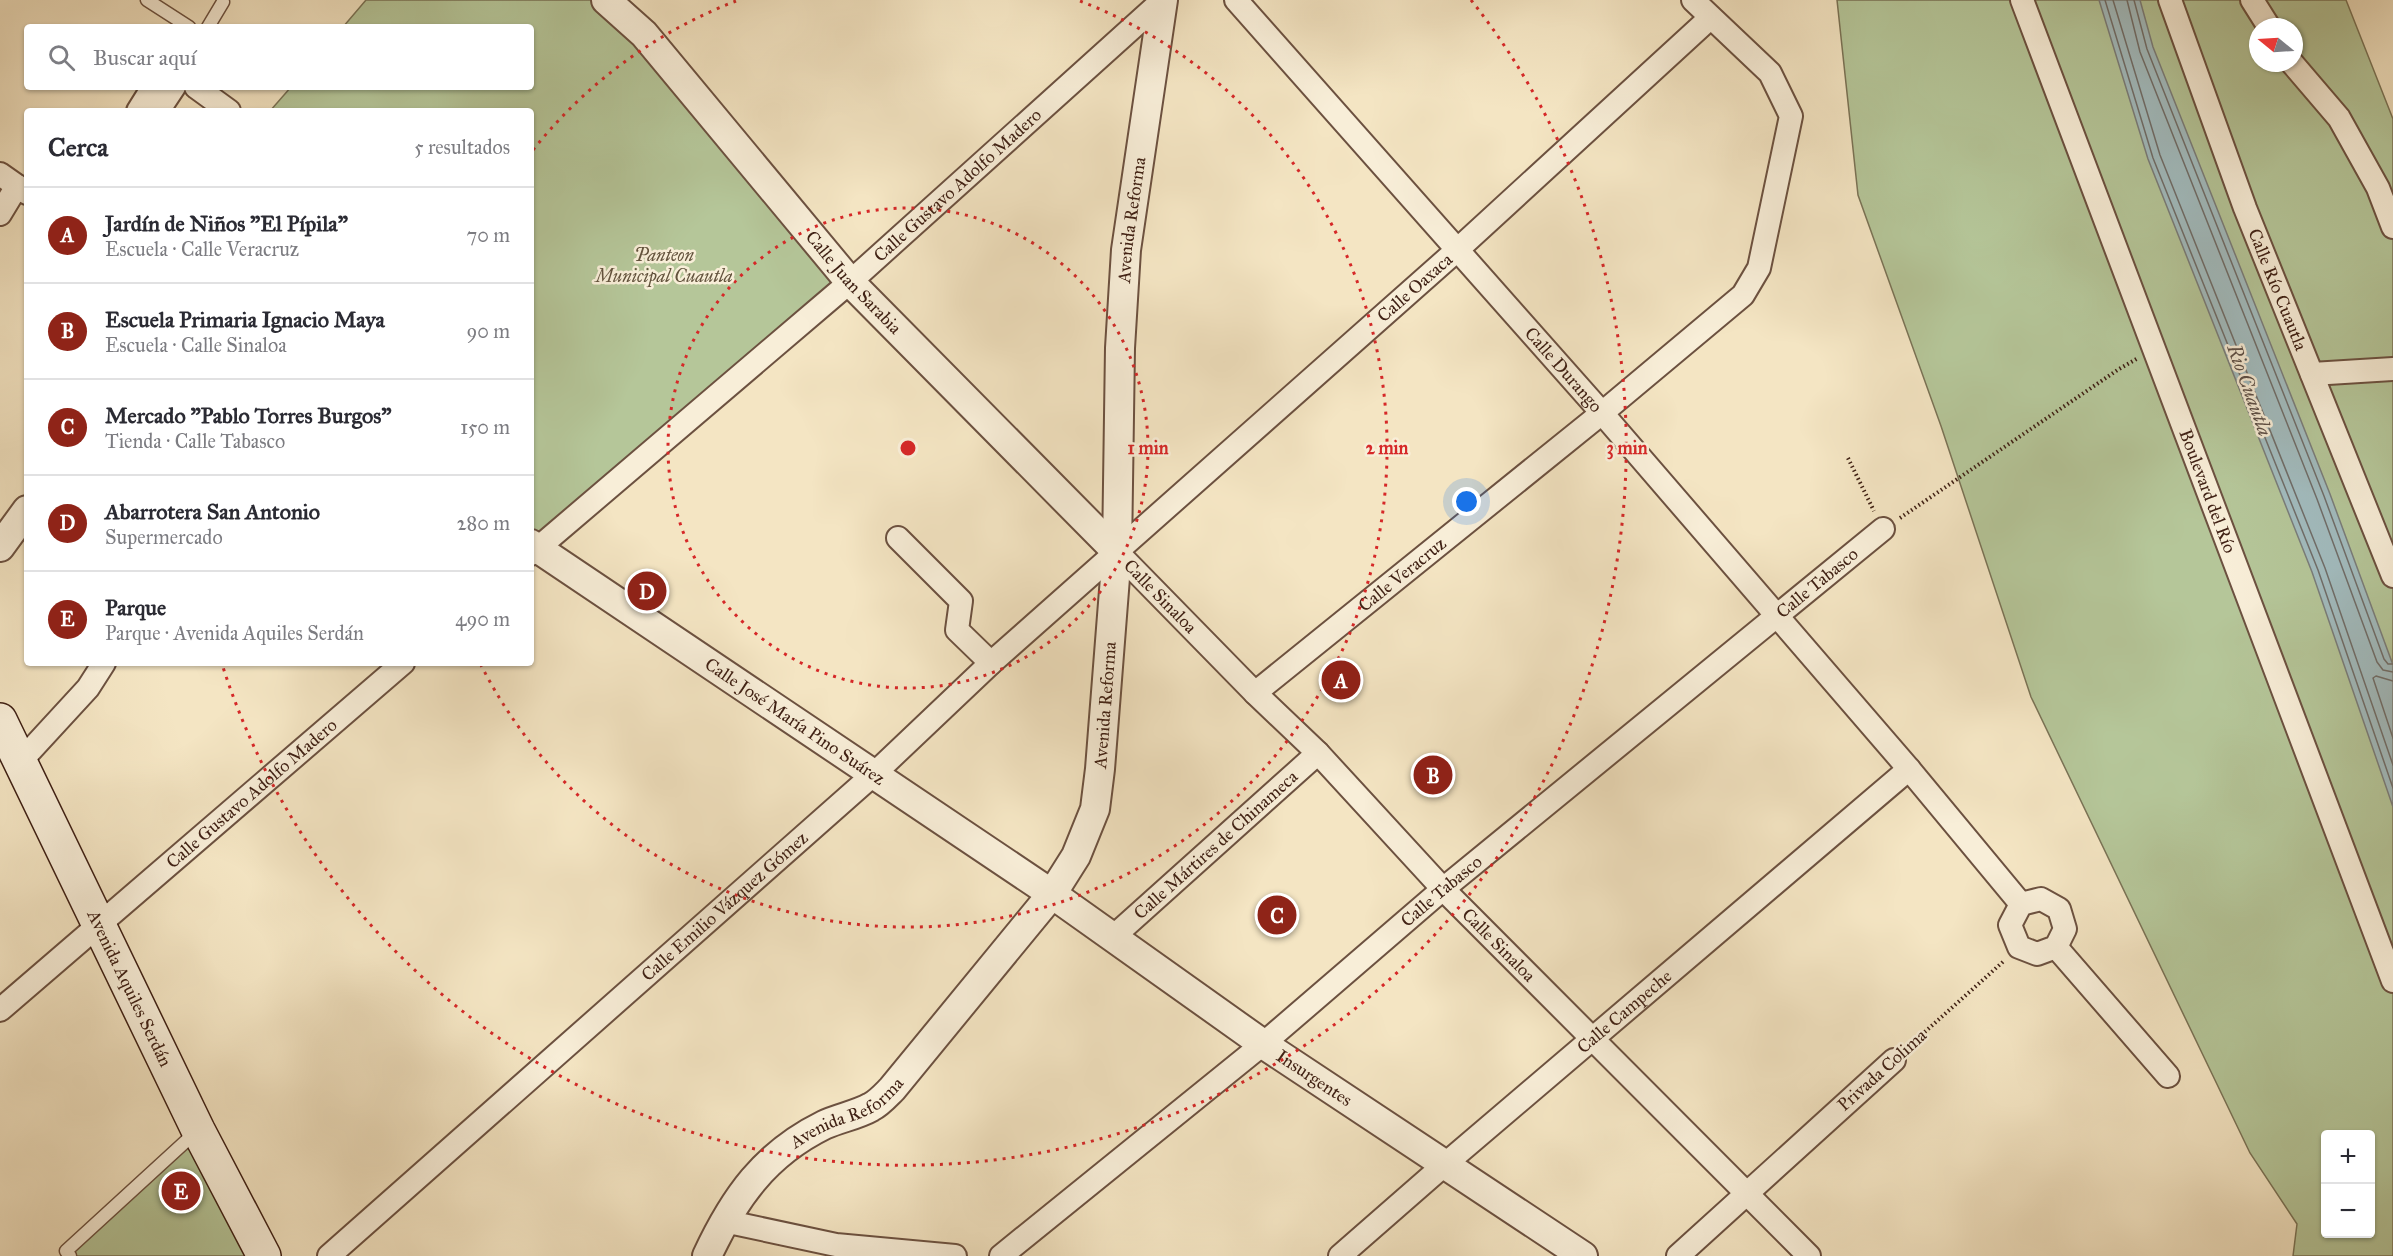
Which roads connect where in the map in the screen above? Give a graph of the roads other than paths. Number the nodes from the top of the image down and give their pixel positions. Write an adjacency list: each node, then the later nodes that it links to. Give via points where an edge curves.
1 (147, 0): 12 (lane)
2 (606, 0): 25 (street, Calle Juan Sarabia, via 644,34)
3 (1163, 0): 25 (street, Calle Gustavo Adolfo Madero); 35 (street, Avenida Reforma, via 1126,250 1120,348)
4 (1236, 0): 24 (street, Calle Durango)
5 (1693, 0): 10 (street, Calle Veracruz)
6 (2022, 0): 53 (street, Boulevard del Río)
7 (2170, 0): 27 (street, Calle Río Cuautla, via 2245,208)
8 (2252, 0): 11 (street)
9 (223, 3): 13 (lane)
10 (1710, 18): 24 (street, Calle Oaxaca); 28 (street, Calle Veracruz, via 1770,73 1791,116 1759,268 1743,295)
11 (2263, 18)
12 (184, 24)
13 (210, 24)
14 (2300, 72): 23 (street, via 2338,118 2378,188)
15 (151, 90): 18 (street)
16 (172, 90): 19 (street)
17 (200, 90): 20 (street)
18 (140, 108)
19 (160, 108)
20 (225, 108)
21 (15, 184): 22 (street)
22 (0, 214)
23 (2393, 227)
24 (1456, 251): 28 (street, Calle Durango); 35 (street, Calle Oaxaca)
25 (850, 282): 33 (street, Calle Gustavo Adolfo Madero); 35 (street, Calle Juan Sarabia)
26 (2393, 369): 27 (street)
27 (2312, 374): 36 (street, Calle Río Cuautla)
28 (1602, 413): 37 (street, Calle Durango); 41 (street, Calle Veracruz)
29 (24, 514): 32 (street)
30 (1883, 529): 37 (street, Calle Tabasco)
31 (898, 538): 38 (street, via 961,601 957,630)
32 (0, 547)
33 (534, 548)
34 (534, 550): 46 (street, Calle José María Pino Suárez)
35 (1117, 552): 38 (street, Calle Emilio Vázquez Gómez); 41 (street, Calle Sinaloa); 48 (street, Avenida Reforma, via 1095,808 1076,856)
36 (2393, 576)
37 (1776, 617): 45 (street, Calle Durango); 47 (street, Calle Tabasco)
38 (991, 663): 46 (street, Calle Emilio Vázquez Gómez)
39 (102, 666): 44 (street, via 88,688)
40 (399, 666): 50 (street, Calle Gustavo Adolfo Madero)
41 (1255, 693): 43 (street, Calle Sinaloa)
42 (0, 720): 44 (main road, Avenida Aquiles Serdán)
43 (1318, 753): 47 (street, Calle Sinaloa); 51 (street, Calle Mártires de Chinameca)
44 (19, 763): 50 (main road, Avenida Aquiles Serdán)
45 (1909, 770): 49 (street, Calle Durango); 55 (street, Calle Campeche)
46 (874, 774): 48 (street, Calle José María Pino Suárez); 66 (street, Calle Emilio Vázquez Gómez)
47 (1443, 889): 55 (street, Calle Sinaloa); 56 (street, Calle Tabasco)
48 (1052, 894): 51 (street, Insurgentes); 62 (street, Avenida Reforma, via 892,1089 872,1107 794,1141 746,1188)
49 (2021, 904): 52 (street, via 2041,899 2059,909 2065,929); 52 (street, via 2010,925 2019,947 2037,954)
50 (97, 924): 54 (street, Calle Gustavo Adolfo Madero); 59 (main road, Avenida Aquiles Serdán)
51 (1113, 938): 56 (street, Insurgentes)
52 (2055, 948): 58 (street)
53 (2393, 981)
54 (0, 1010)
55 (1592, 1039): 60 (street, Calle Campeche); 61 (street, Calle Sinaloa)
56 (1263, 1044): 60 (street, Insurgentes); 69 (street, Calle Tabasco)
57 (1894, 1060): 61 (street, Privada Colima)
58 (2168, 1076)
59 (198, 1130): 64 (lane, via 66,1251); 65 (main road, Avenida Aquiles Serdán)
60 (1443, 1166): 70 (street, Calle Campeche); 71 (street, Insurgentes)
61 (1746, 1194): 72 (street, Privada Colima); 73 (street, Calle Sinaloa)
62 (724, 1221): 63 (street); 67 (street, Avenida Reforma)
63 (833, 1250): 68 (street)
64 (70, 1256)
65 (264, 1256)
66 (329, 1256)
67 (707, 1256)
68 (955, 1256)
69 (1001, 1256)
70 (1340, 1256)
71 (1582, 1256)
72 (1678, 1256)
73 (1809, 1256)

